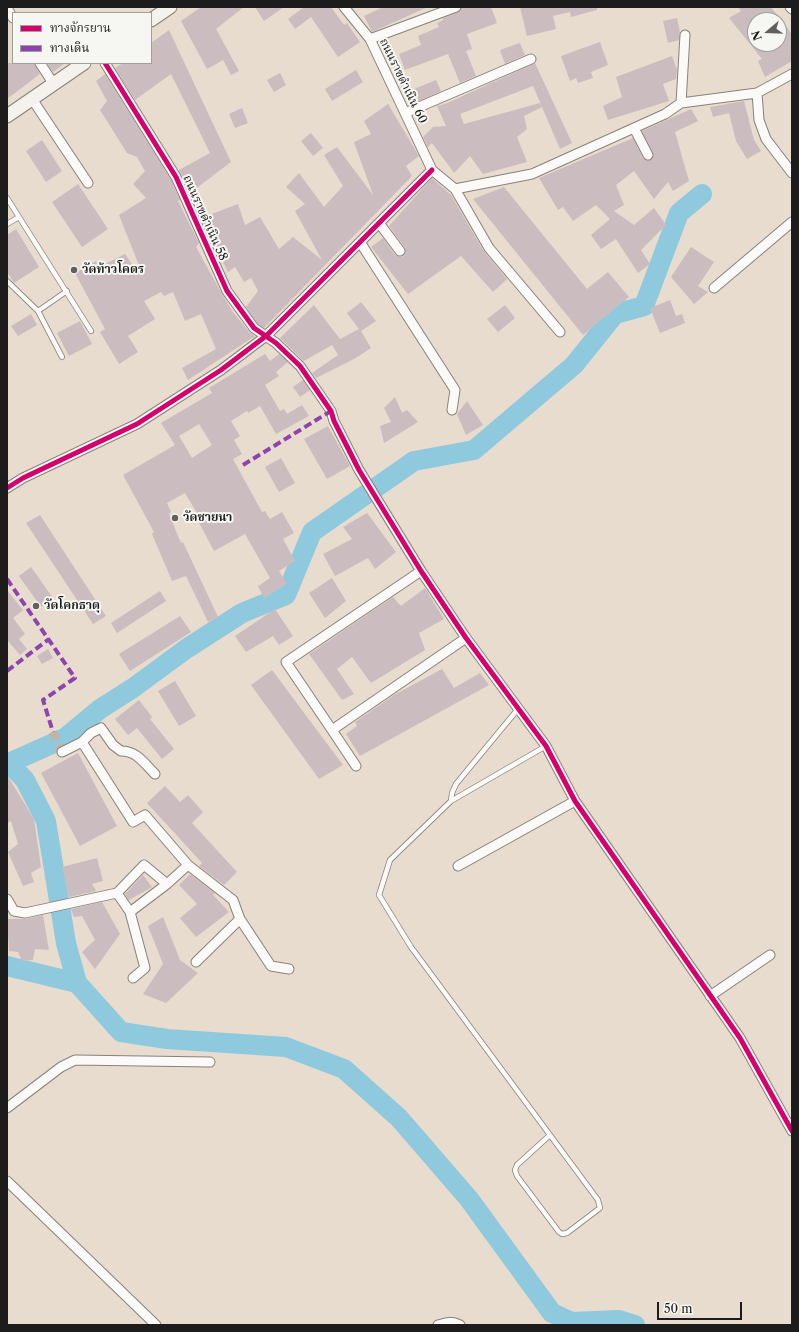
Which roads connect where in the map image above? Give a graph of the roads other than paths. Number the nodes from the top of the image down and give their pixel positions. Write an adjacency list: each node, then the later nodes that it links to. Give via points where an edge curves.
1 (170, 7): 4 (main road)
2 (344, 7): 6 (street, ถนนราขดำเนิน 60)
3 (456, 7): 6 (street)
4 (152, 19)
5 (685, 35): 15 (street)
6 (370, 39): 16 (street, ถนนราขดำเนิน 60)
7 (531, 58): 16 (street)
8 (41, 64): 12 (street)
9 (83, 64): 12 (main road)
10 (106, 64): 37 (street, ถนนราขดำเนิน 58, via 176,177 227,291 254,328)
11 (792, 74): 13 (street)
12 (53, 84): 14 (main road)
13 (757, 93): 15 (street); 21 (street, via 759,120 766,139)
14 (32, 99): 17 (main road); 22 (street)
15 (681, 103): 18 (street, via 665,114)
16 (405, 113): 20 (street, ถนนราขดำเนิน 60)
17 (7, 116)
18 (634, 128): 19 (street); 23 (street, via 532,174)
19 (648, 155)
20 (432, 170): 23 (street); 27 (street)
21 (792, 173)
22 (88, 183)
23 (455, 189): 36 (street, via 489,248)
24 (7, 198): 25 (lane)
25 (18, 217): 28 (lane); 33 (lane)
26 (792, 222): 32 (street)
27 (379, 223): 29 (street); 30 (street)
28 (7, 224)
29 (360, 242): 37 (street); 39 (street, via 455,390)
30 (400, 251)
31 (7, 281): 34 (lane)
32 (714, 288)
33 (66, 291): 34 (lane); 35 (lane)
34 (38, 311): 38 (lane)
35 (91, 330)
36 (560, 332)
37 (266, 336): 40 (street, via 221,370 138,424); 41 (street, ถนนราขดำเนิน 58, via 300,366 327,405 380,508)
38 (62, 357)
39 (452, 410)
40 (7, 488)
41 (421, 571): 42 (street, ถนนราขดำเนิน 58); 44 (street, via 286,662)
42 (466, 638): 43 (street, ถนนราขดำเนิน 58); 44 (street)
43 (518, 709): 46 (street, ถนนราขดำเนิน 58); 50 (lane, via 456,784)
44 (332, 730): 48 (street)
45 (82, 742): 47 (street); 49 (street, via 101,728 113,745 121,751 135,754); 52 (street, via 133,822 144,815)
46 (546, 746): 50 (lane); 51 (street, ถนนราขดำเนิน 58)
47 (62, 752)
48 (356, 766)
49 (155, 774)
50 (451, 801): 67 (lane, via 390,860 379,895 411,947)
51 (575, 801): 53 (street); 63 (street, ถนนราขดำเนิน 58)
52 (188, 865): 54 (street); 58 (street, via 233,900)
53 (458, 866)
54 (167, 884): 55 (street, via 144,865); 57 (street)
55 (117, 893): 56 (street, via 19,912 14,910); 57 (street)
56 (7, 899)
57 (130, 912): 62 (street, via 145,968)
58 (240, 919): 60 (street); 61 (street, via 271,966)
59 (770, 955): 63 (street)
60 (196, 962)
61 (289, 969)
62 (133, 978)
63 (710, 996): 66 (street, ถนนราขดำเนิน 58, via 740,1038)
64 (210, 1062): 65 (street, via 75,1060 61,1067)
65 (7, 1108)
66 (792, 1131)
67 (550, 1135): 67 (lane, via 600,1204 600,1208 562,1234 515,1170 517,1165)
68 (7, 1180): 69 (street)
69 (156, 1325)
70 (438, 1325): 71 (street, via 447,1322)
71 (460, 1325)

